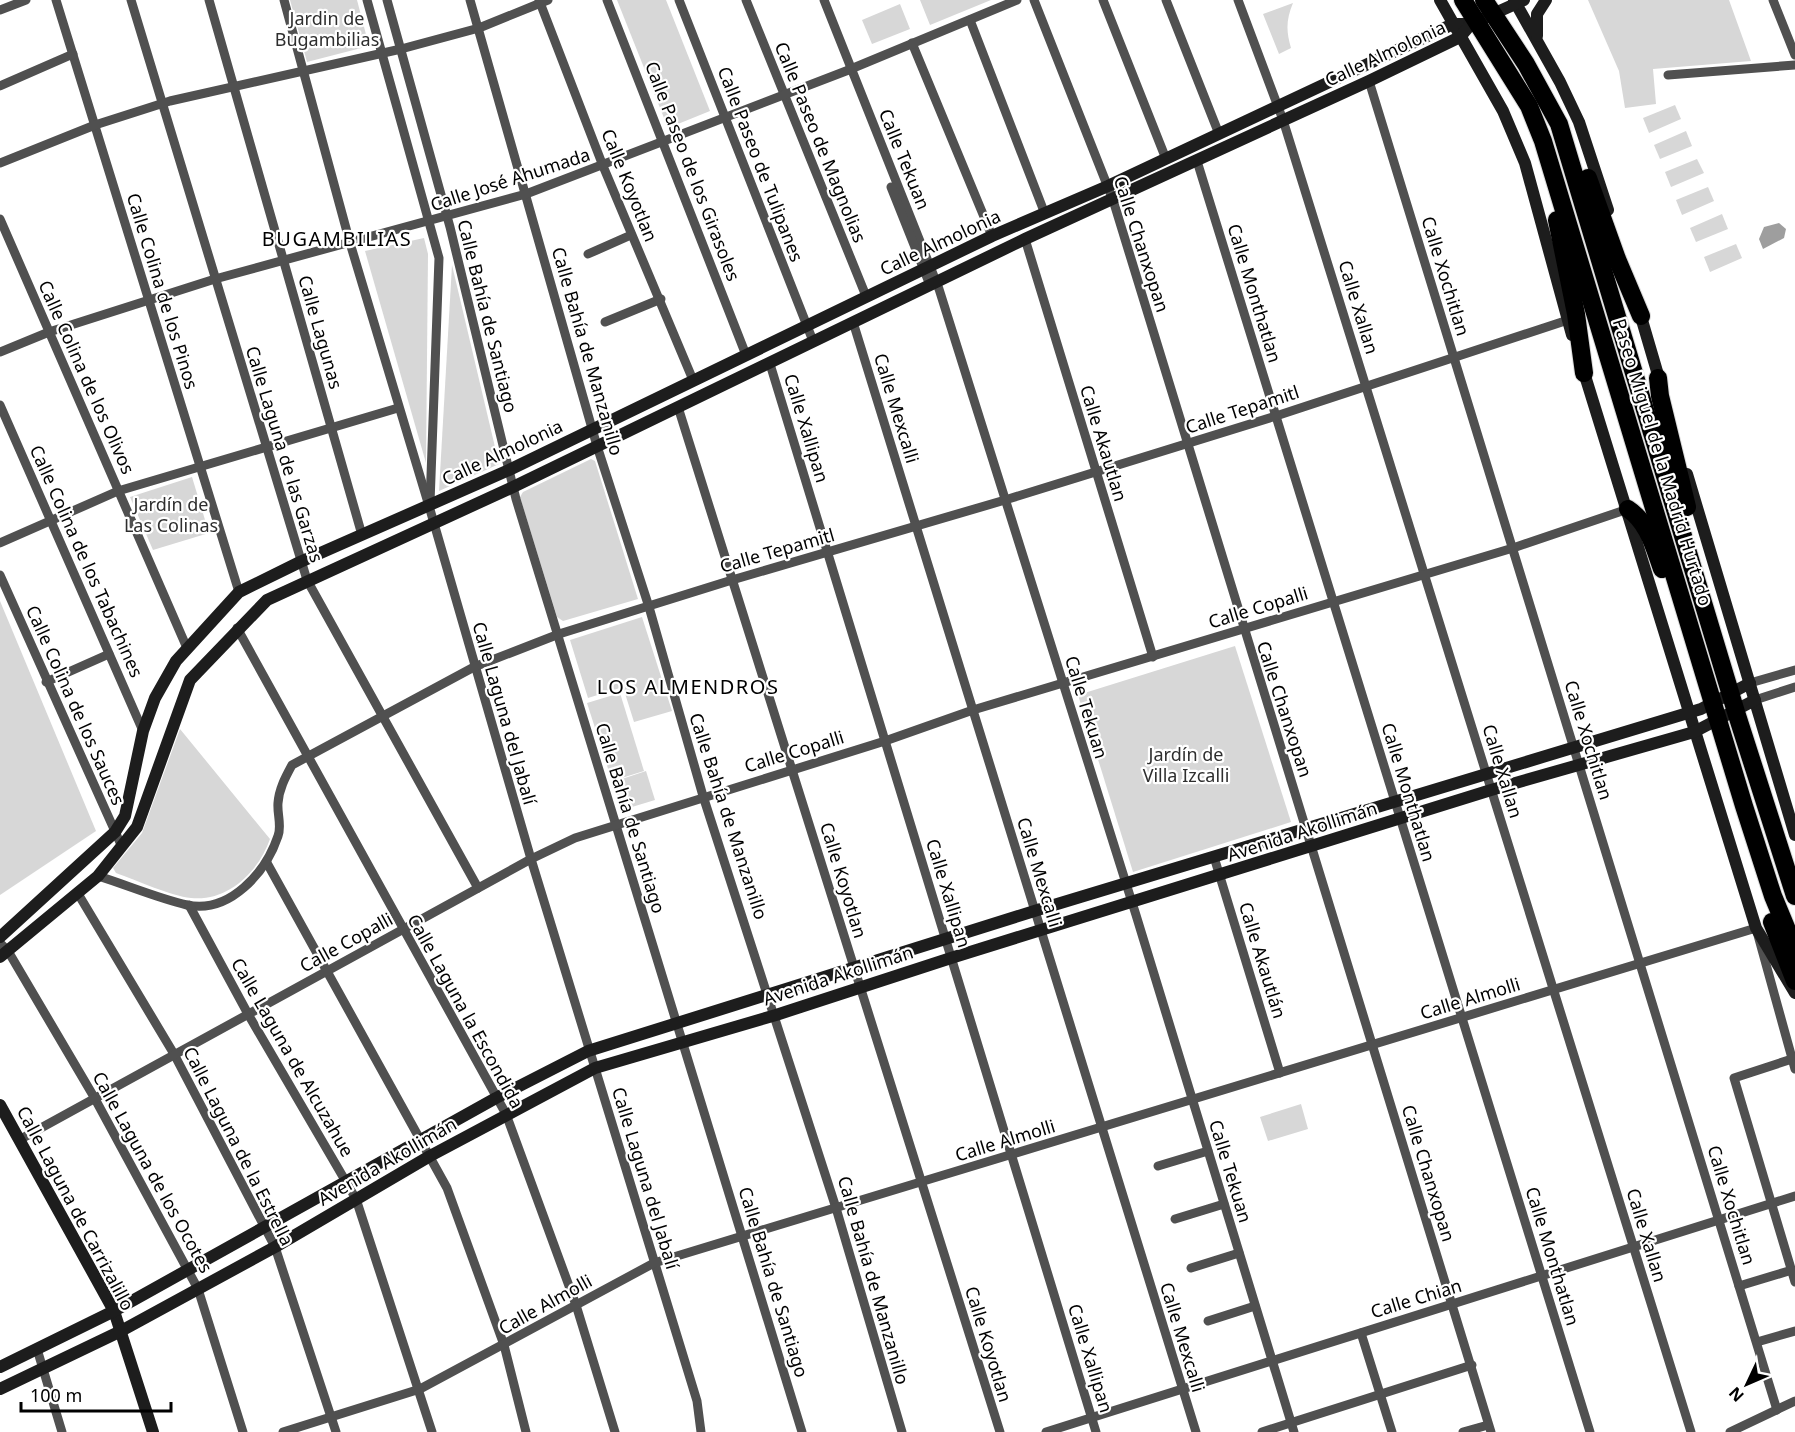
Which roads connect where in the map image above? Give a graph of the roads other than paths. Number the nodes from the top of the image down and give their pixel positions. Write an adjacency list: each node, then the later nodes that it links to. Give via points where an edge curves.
1 (26, 0): 26 (street)
2 (56, 0): 35 (street, Calle Colina de los Pinos)
3 (131, 0): 46 (street, Calle Laguna de las Garzas)
4 (209, 0): 44 (street, Calle Lagunas)
5 (284, 0): 40 (street, Calle Laguna del Jabalí)
6 (367, 0): 36 (street, Calle Bahía de Santiago)
7 (387, 0): 34 (street, Calle Bahía de Santiago)
8 (470, 0): 30 (street, Calle Bahía de Manzanillo)
9 (607, 0): 54 (street, Calle Paseo de los Girasoles)
10 (679, 0): 48 (street, Calle Paseo de Tulipanes)
11 (746, 0): 45 (street, Calle Paseo de Magnolias)
12 (818, 0): 39 (street, Calle Tekuan)
13 (824, 0): 39 (street, Calle Tekuan)
14 (1017, 0): 27 (street, Calle José Ahumada)
15 (1034, 0): 59 (street, Calle Chanxopan)
16 (1102, 0): 55 (street)
17 (1166, 0): 52 (street)
18 (1238, 0): 47 (street)
19 (1440, 0): 29 (street)
20 (1463, 0): 28 (highway, Paseo Miguel de la Madrid Hurtado)
21 (1546, 0): 33 (street, via 1537,14)
22 (1773, 0): 37 (street)
23 (542, 1): 30 (street); 58 (street, Calle Koyotlan)
24 (1518, 1): 25 (street); 33 (street)
25 (1488, 7): 28 (street); 50 (highway, Paseo Miguel de la Madrid Hurtado)
26 (0, 10)
27 (970, 20): 32 (street, Calle José Ahumada); 62 (street)
28 (1473, 23): 29 (street, Calle Almolonia); 31 (street, Calle Almolonia); 53 (highway, Paseo Miguel de la Madrid Hurtado, via 1529,106)
29 (1453, 24): 31 (street); 47 (street, Calle Almolonia)
30 (479, 28): 34 (street); 60 (street, Calle Bahía de Manzanillo)
31 (1460, 37): 42 (street, Calle Almolonia); 79 (street, via 1503,111 1525,163)
32 (912, 43): 39 (street, Calle José Ahumada); 67 (street)
33 (1538, 43): 78 (street, via 1580,122)
34 (401, 49): 36 (street); 63 (street, Calle Bahía de Santiago)
35 (73, 54): 43 (street); 51 (street, Calle Colina de los Pinos)
36 (383, 54): 40 (street); 65 (street, Calle Bahía de Santiago)
37 (1795, 55)
38 (1795, 65): 41 (street)
39 (848, 69): 45 (street, Calle José Ahumada); 72 (street, Calle Tekuan)
40 (304, 71): 44 (street); 69 (street, Calle Laguna del Jabalí)
41 (1668, 75)
42 (1369, 81): 49 (street, Calle Almolonia); 87 (street, Calle Xochitlan)
43 (0, 87)
44 (234, 88): 46 (street); 71 (street, Calle Lagunas)
45 (785, 94): 48 (street, Calle José Ahumada); 75 (street, Calle Paseo de Magnolias)
46 (163, 103): 51 (street); 73 (street, Calle Laguna de las Garzas)
47 (1278, 106): 49 (street, Calle Xallan); 52 (street, Calle Almolonia)
48 (724, 118): 54 (street, Calle José Ahumada); 82 (street, Calle Paseo de Tulipanes)
49 (1283, 120): 56 (street, Calle Almolonia); 92 (street, Calle Xallan)
50 (1559, 124): 78 (highway, via 1579,147 1610,241); 128 (highway, Paseo Miguel de la Madrid Hurtado)
51 (95, 125): 57 (street); 76 (street, Calle Colina de los Pinos)
52 (1219, 134): 55 (street, Calle Almolonia)
53 (1544, 141): 89 (highway); 129 (highway, Paseo Miguel de la Madrid Hurtado)
54 (664, 142): 58 (street, Calle José Ahumada); 86 (street, Calle Paseo de los Girasoles)
55 (1166, 159): 59 (street, Calle Almolonia)
56 (1197, 161): 61 (street, Calle Almolonia); 96 (street, Calle Monthatlan)
57 (0, 163)
58 (603, 166): 60 (street, Calle José Ahumada); 66 (street, Calle Koyotlan)
59 (1108, 186): 61 (street, Calle Chanxopan); 62 (street, Calle Almolonia)
60 (526, 194): 63 (street, Calle José Ahumada); 98 (street, Calle Bahía de Manzanillo)
61 (1113, 200): 68 (street, Calle Almolonia); 99 (street, Calle Chanxopan)
62 (1045, 214): 67 (street, Calle Almolonia)
63 (447, 217): 65 (street, Calle José Ahumada); 103 (street, Calle Bahía de Santiago)
64 (0, 219): 83 (street, Calle Colina de los Olivos)
65 (429, 223): 69 (street, Calle José Ahumada); 108 (street, Calle Bahía de Santiago, via 439,258)
66 (631, 235): 70 (street); 77 (street, Calle Koyotlan)
67 (992, 236): 72 (street, Calle Almolonia)
68 (1025, 239): 74 (street, Calle Almolonia); 104 (street, Calle Akautlan)
69 (350, 243): 71 (street, Calle José Ahumada); 95 (street, Calle Laguna del Jabalí)
70 (588, 254)
71 (284, 261): 73 (street, Calle José Ahumada); 97 (street, Calle Lagunas)
72 (927, 269): 74 (street, Calle Tekuan); 75 (street, Calle Almolonia)
73 (215, 279): 76 (street, Calle José Ahumada); 100 (street, Calle Laguna de las Garzas)
74 (933, 284): 81 (street, Calle Almolonia); 107 (street, Calle Tekuan)
75 (866, 296): 82 (street, Calle Almolonia)
76 (150, 299): 83 (street, Calle José Ahumada); 102 (street, Calle Colina de los Pinos)
77 (661, 299): 80 (street); 91 (street, Calle Koyotlan)
78 (1641, 316): 90 (street)
79 (1568, 320): 87 (street, Calle Tepamitl); 89 (street)
80 (605, 322)
81 (854, 322): 84 (street, Calle Almolonia); 112 (street, Calle Mexcalli)
82 (807, 326): 84 (street, Calle Paseo de Tulipanes); 86 (street, Calle Almolonia)
83 (49, 332): 85 (street, Calle José Ahumada); 106 (street, Calle Colina de los Olivos)
84 (813, 341): 88 (street, Calle Almolonia)
85 (0, 352)
86 (746, 355): 91 (street, Calle Almolonia)
87 (1454, 357): 92 (street, Calle Tepamitl); 115 (street, Calle Xochitlan)
88 (770, 364): 94 (street, Calle Almolonia); 116 (street, Calle Xallipan)
89 (1584, 373): 109 (street)
90 (1658, 378): 128 (highway, via 1709,596); 136 (street)
91 (693, 380): 98 (street, Calle Almolonia)
92 (1366, 386): 96 (street, Calle Tepamitl); 118 (street, Calle Xallan)
93 (0, 405): 110 (street, Calle Colina de los Tabachines)
94 (678, 407): 101 (street, Calle Almolonia); 120 (street, Calle Koyotlan)
95 (398, 408): 97 (street); 108 (street, Calle Laguna del Jabalí)
96 (1276, 416): 99 (street, Calle Tepamitl); 123 (street, Calle Monthatlan)
97 (331, 428): 100 (street); 113 (street, Calle Lagunas)
98 (592, 429): 101 (street, Calle Bahía de Manzanillo); 103 (street, Calle Almolonia)
99 (1187, 443): 104 (street, Calle Tepamitl); 126 (street, Calle Chanxopan)
100 (266, 446): 102 (street); 117 (street, Calle Laguna de las Garzas)
101 (597, 446): 105 (street, Calle Almolonia); 124 (street, Calle Bahía de Manzanillo)
102 (198, 466): 106 (street); 122 (street, Calle Colina de los Pinos)
103 (509, 470): 105 (street, Calle Bahía de Santiago); 108 (street, Calle Almolonia)
104 (1095, 470): 107 (street, Calle Tepamitl); 132 (street, Calle Akautlan)
105 (513, 488): 111 (street, Calle Almolonia); 127 (street, Calle Bahía de Santiago)
106 (118, 491): 110 (street); 130 (street, Calle Colina de los Olivos)
107 (1005, 500): 112 (street, Calle Tepamitl); 137 (street, Calle Tekuan)
108 (429, 506): 111 (street, Calle Laguna del Jabalí); 113 (street, Calle Almolonia)
109 (1628, 509): 115 (street, Calle Copalli); 129 (highway, via 1645,527 1684,626); 142 (street)
110 (50, 519): 114 (street); 131 (street, Calle Colina de los Tabachines)
111 (432, 524): 121 (street, Calle Almolonia); 133 (street, Calle Laguna del Jabalí)
112 (916, 525): 116 (street, Calle Tepamitl); 141 (street, Calle Mexcalli)
113 (362, 535): 117 (street, Calle Almolonia)
114 (0, 543)
115 (1513, 548): 118 (street, Calle Copalli); 149 (street, Calle Xochitlan)
116 (827, 552): 120 (street, Calle Tepamitl); 148 (street, Calle Xallipan)
117 (300, 561): 121 (street, Calle Laguna de las Garzas); 122 (street, Calle Almolonia)
118 (1424, 574): 123 (street, Calle Copalli); 153 (street, Calle Xallan)
119 (0, 575): 135 (street, Calle Colina de los Sauces)
120 (732, 579): 124 (street, Calle Tepamitl); 152 (street, Calle Koyotlan)
121 (307, 580): 125 (street, Calle Almolonia, via 267,600); 145 (street, Calle Laguna de las Garzas)
122 (238, 592): 130 (street, Calle Almolonia)
123 (1334, 602): 126 (street, Calle Copalli); 156 (street, Calle Monthatlan)
124 (649, 607): 127 (street, Calle Tepamitl); 155 (street, Calle Bahía de Manzanillo)
125 (237, 628): 150 (street, Calle Laguna la Escondida); 164 (street, Calle Almolonia, via 190,680 137,827)
126 (1242, 629): 132 (street, Calle Copalli); 160 (street, Calle Chanxopan)
127 (559, 634): 133 (street, Calle Tepamitl); 158 (street, Calle Bahía de Santiago)
128 (1714, 634): 139 (highway, Paseo Miguel de la Madrid Hurtado)
129 (1696, 643): 143 (highway, Paseo Miguel de la Madrid Hurtado)
130 (187, 648): 146 (street, Calle Almolonia, via 155,698)
131 (109, 654): 135 (street); 146 (street, Calle Colina de los Tabachines)
132 (1153, 657): 137 (street, Calle Copalli)
133 (474, 667): 145 (street, Calle Tepamitl); 166 (street, Calle Laguna del Jabalí)
134 (1795, 670): 136 (street)
135 (46, 682): 161 (street, Calle Colina de los Sauces)
136 (1750, 683): 139 (street, Avenida Akollimán); 140 (street)
137 (1063, 684): 141 (street, Calle Copalli); 170 (street, Calle Tekuan)
138 (1795, 687): 140 (street)
139 (1730, 693): 143 (street, Avenida Akollimán); 144 (highway, Paseo Miguel de la Madrid Hurtado)
140 (1755, 700): 144 (street, Avenida Akollimán); 162 (street)
141 (973, 710): 148 (street, Calle Copalli); 176 (street, Calle Mexcalli)
142 (1689, 712): 143 (street, Avenida Akollimán); 147 (street); 149 (street, Avenida Akollimán)
143 (1715, 712): 144 (street, Avenida Akollimán); 147 (street, Avenida Akollimán); 159 (highway, Paseo Miguel de la Madrid Hurtado)
144 (1736, 712): 173 (highway, Paseo Miguel de la Madrid Hurtado)
145 (383, 714): 150 (street, Calle Tepamitl); 171 (street, Calle Laguna de las Garzas)
146 (143, 730): 161 (street, Calle Almolonia, via 125,816)
147 (1694, 732): 151 (street, Avenida Akollimán); 177 (street)
148 (885, 741): 152 (street, Calle Copalli); 181 (street, Calle Xallipan)
149 (1574, 747): 151 (street, Calle Xochitlan); 153 (street, Avenida Akollimán)
150 (307, 756): 167 (street, Calle Tepamitl, via 292,765 281,785 280,832); 178 (street, Calle Laguna la Escondida)
151 (1579, 764): 154 (street, Avenida Akollimán); 185 (street, Calle Xochitlan)
152 (792, 769): 155 (street, Calle Copalli); 186 (street, Calle Koyotlan)
153 (1486, 774): 154 (street, Calle Xallan); 156 (street, Avenida Akollimán)
154 (1491, 790): 157 (street, Avenida Akollimán); 190 (street, Calle Xallan)
155 (704, 796): 158 (street, Calle Copalli); 192 (street, Calle Bahía de Manzanillo)
156 (1395, 801): 157 (street, Calle Monthatlan); 160 (street, Avenida Akollimán)
157 (1400, 818): 163 (street, Avenida Akollimán); 195 (street, Calle Monthatlan)
158 (614, 825): 166 (street, Calle Copalli); 196 (street, Calle Bahía de Santiago)
159 (1751, 827): 182 (highway, Paseo Miguel de la Madrid Hurtado); 188 (highway, via 1760,884)
160 (1305, 829): 163 (street, Calle Chanxopan); 165 (street, Avenida Akollimán)
161 (115, 832): 164 (street, Calle Colina de los Sauces); 180 (street, Calle Almolonia)
162 (1795, 835)
163 (1311, 846): 169 (street, Avenida Akollimán); 198 (street, Calle Chanxopan)
164 (122, 848): 168 (street, Calle Almolonia)
165 (1214, 857): 169 (street, Calle Akautlán); 170 (street, Avenida Akollimán)
166 (531, 859): 171 (street, Calle Copalli); 199 (street, Calle Laguna del Jabalí)
167 (267, 862): 175 (street, Calle Tepamitl, via 249,885 215,904); 187 (street)
168 (98, 876): 172 (street, Calle Almolonia); 175 (street, Calle Tepamitl)
169 (1220, 876): 174 (street, Avenida Akollimán); 203 (street, Calle Akautlán)
170 (1126, 883): 174 (street, Calle Tekuan); 176 (street, Avenida Akollimán)
171 (478, 888): 178 (street, Calle Copalli)
172 (77, 892): 183 (street, Calle Almolonia); 200 (street, Calle Laguna de la Estrella)
173 (1794, 892)
174 (1132, 903): 179 (street, Avenida Akollimán); 206 (street, Calle Tekuan)
175 (189, 905): 193 (street, Calle Laguna de Alcuzahue)
176 (1035, 911): 179 (street, Calle Mexcalli); 181 (street, Avenida Akollimán)
177 (1756, 928): 185 (street, Calle Almolli); 191 (street); 201 (street)
178 (403, 929): 187 (street, Calle Copalli); 205 (street, Calle Laguna la Escondida)
179 (1041, 930): 184 (street, Avenida Akollimán); 209 (street, Calle Mexcalli)
180 (0, 937)
181 (945, 939): 184 (street, Calle Xallipan); 186 (street, Avenida Akollimán)
182 (1795, 949)
183 (3, 950): 204 (street, Calle Laguna de los Ocotes)
184 (951, 958): 189 (street, Avenida Akollimán); 213 (street, Calle Xallipan)
185 (1640, 964): 190 (street, Calle Almolli); 224 (street, Calle Xochitlan)
186 (854, 967): 189 (street, Calle Koyotlan); 192 (street, Avenida Akollimán)
187 (326, 972): 193 (street, Calle Copalli); 211 (street)
188 (1795, 981)
189 (860, 987): 194 (street, Avenida Akollimán); 217 (street, Calle Koyotlan)
190 (1554, 990): 195 (street, Calle Almolli); 228 (street, Calle Xallan)
191 (1795, 993)
192 (770, 995): 194 (street, Calle Bahía de Manzanillo); 196 (street, Avenida Akollimán)
193 (248, 1014): 200 (street, Calle Copalli); 216 (street, Calle Laguna de Alcuzahue)
194 (776, 1015): 197 (street, Avenida Akollimán); 222 (street, Calle Bahía de Manzanillo)
195 (1462, 1018): 198 (street, Calle Almolli); 234 (street, Calle Monthatlan)
196 (676, 1023): 197 (street, Calle Bahía de Santiago); 199 (street, Avenida Akollimán)
197 (682, 1041): 202 (street, Avenida Akollimán); 226 (street, Calle Bahía de Santiago)
198 (1372, 1045): 203 (street, Calle Almolli); 238 (street, Calle Chanxopan)
199 (588, 1051): 202 (street, Calle Laguna del Jabalí); 205 (street, Avenida Akollimán)
200 (174, 1054): 204 (street, Calle Copalli); 225 (street, Calle Laguna de la Estrella)
201 (1794, 1064): 221 (street, via 1734,1078)
202 (595, 1068): 208 (street, Avenida Akollimán); 230 (street, Calle Laguna del Jabalí)
203 (1280, 1073): 206 (street, Calle Almolli)
204 (94, 1097): 210 (street, Calle Copalli); 232 (street, Calle Laguna de los Ocotes)
205 (496, 1098): 208 (street, Calle Laguna la Escondida); 211 (street, Avenida Akollimán)
206 (1193, 1100): 209 (street, Calle Almolli); 212 (street, Calle Tekuan)
207 (0, 1105): 210 (street, Calle Laguna de Carrizalillo)
208 (506, 1114): 214 (street, Avenida Akollimán); 239 (street, Calle Laguna la Escondida)
209 (1102, 1127): 213 (street, Calle Almolli); 255 (street, Calle Mexcalli)
210 (19, 1140): 241 (street, Calle Laguna de Carrizalillo)
211 (423, 1141): 214 (street); 216 (street, Avenida Akollimán)
212 (1208, 1151): 215 (street); 220 (street, Calle Tekuan)
213 (1012, 1155): 217 (street, Calle Almolli); 260 (street, Calle Xallipan)
214 (430, 1156): 219 (street, Avenida Akollimán); 247 (street, via 447,1188)
215 (1158, 1166)
216 (345, 1182): 219 (street, Calle Laguna de Alcuzahue); 225 (street, Avenida Akollimán)
217 (921, 1182): 222 (street, Calle Almolli); 274 (street, Calle Koyotlan)
218 (1795, 1196): 221 (street, Calle Chian)
219 (356, 1199): 227 (street, Avenida Akollimán); 254 (street, Calle Laguna de Alcuzahue)
220 (1224, 1204): 223 (street); 229 (street, Calle Tekuan)
221 (1772, 1204): 224 (street, Calle Chian); 233 (street)
222 (836, 1208): 226 (street, Calle Almolli); 273 (street, Calle Bahía de Manzanillo)
223 (1175, 1219)
224 (1719, 1220): 228 (street, Calle Chian); 236 (street, Calle Xochitlan)
225 (265, 1228): 227 (street, Calle Laguna de la Estrella); 232 (street, Avenida Akollimán)
226 (743, 1236): 230 (street, Calle Almolli); 272 (street, Calle Bahía de Santiago)
227 (275, 1247): 237 (street, Avenida Akollimán); 259 (street, Calle Laguna de la Estrella)
228 (1634, 1247): 234 (street, Calle Chian); 282 (street, Calle Xallan)
229 (1239, 1253): 231 (street); 240 (street, Calle Tekuan)
230 (654, 1263): 239 (street, Calle Almolli); 271 (street, Calle Laguna del Jabalí, via 697,1401)
231 (1191, 1268)
232 (188, 1269): 237 (street, Calle Laguna de los Ocotes); 241 (street, Avenida Akollimán)
233 (1791, 1270): 235 (street); 236 (street)
234 (1542, 1276): 238 (street, Calle Chian); 281 (street, Calle Monthatlan)
235 (1795, 1282)
236 (1739, 1286): 246 (street, Calle Xochitlan)
237 (198, 1289): 243 (street, Avenida Akollimán); 265 (street, Calle Laguna de los Ocotes)
238 (1452, 1304): 245 (street, Calle Chian); 250 (street, Calle Chanxopan)
239 (576, 1305): 247 (street, Calle Almolli); 270 (street, Calle Laguna la Escondida)
240 (1255, 1306): 242 (street); 249 (street, Calle Tekuan)
241 (114, 1311): 243 (street, Calle Laguna de Carrizalillo); 248 (street, Avenida Akollimán)
242 (1208, 1321)
243 (121, 1331): 252 (street, Avenida Akollimán); 264 (street, Calle Laguna de Carrizalillo)
244 (1795, 1331): 246 (street)
245 (1360, 1333): 249 (street, Calle Chian); 256 (street)
246 (1756, 1342): 258 (street, Calle Xochitlan)
247 (504, 1345): 254 (street, Calle Almolli); 269 (street)
248 (37, 1349): 251 (street, Avenida Akollimán); 252 (street)
249 (1271, 1361): 255 (street, Calle Chian); 261 (street, Calle Tekuan)
250 (1472, 1365): 256 (street); 262 (street, Calle Chanxopan)
251 (0, 1367)
252 (43, 1368): 253 (street, Avenida Akollimán); 263 (street)
253 (0, 1389)
254 (420, 1389): 259 (street, Calle Almolli); 268 (street, Calle Laguna de Alcuzahue)
255 (1182, 1389): 260 (street, Calle Chian); 277 (street, Calle Mexcalli)
256 (1380, 1394): 261 (street); 279 (street)
257 (1795, 1401): 258 (street)
258 (1777, 1410): 283 (street)
259 (331, 1418): 266 (street, Calle Almolli); 267 (street, Calle Laguna de la Estrella)
260 (1092, 1418): 275 (street, Calle Chian); 276 (street, Calle Xallipan)
261 (1293, 1427): 278 (street)
262 (1489, 1428): 280 (street)
263 (62, 1432)
264 (153, 1432)
265 (243, 1432)
266 (283, 1432)
267 (336, 1432)
268 (432, 1432)
269 (526, 1432)
270 (615, 1432)
271 (701, 1432)
272 (802, 1432)
273 (902, 1432)
274 (1000, 1432)
275 (1046, 1432)
276 (1096, 1432)
277 (1196, 1432)
278 (1262, 1432)
279 (1392, 1432)
280 (1463, 1432)
281 (1590, 1432)
282 (1691, 1432)
283 (1730, 1432)

